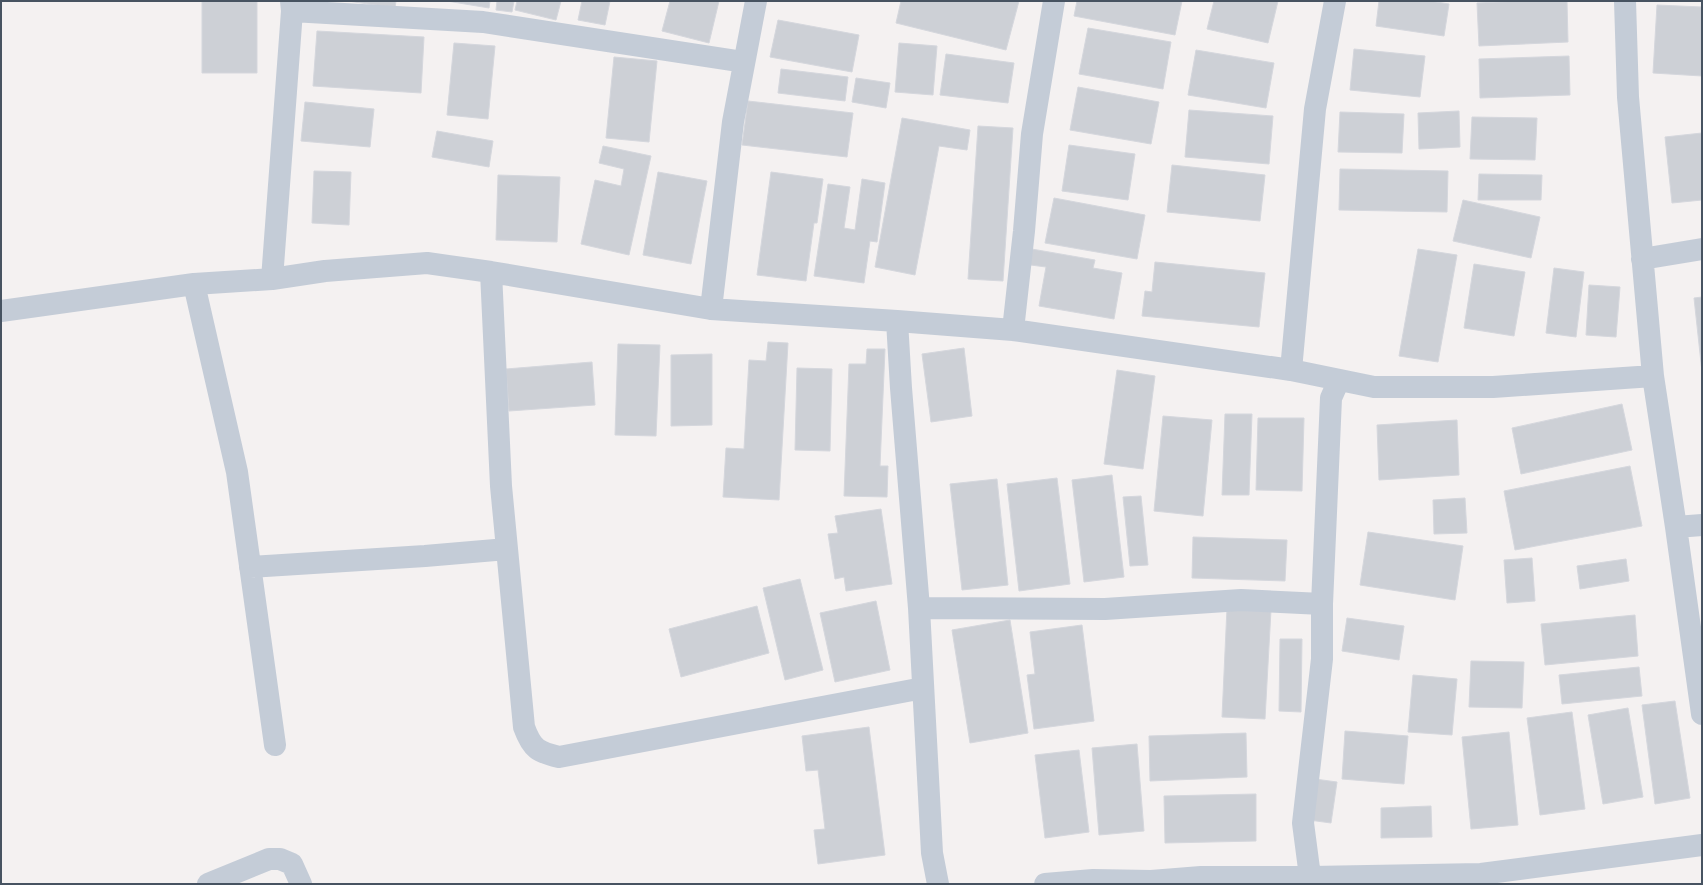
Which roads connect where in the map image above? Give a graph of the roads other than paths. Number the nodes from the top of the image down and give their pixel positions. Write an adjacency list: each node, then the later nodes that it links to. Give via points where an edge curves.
1 (756, 1): 6 (street)
2 (1054, 1): 15 (street, via 1032,134)
3 (1335, 1): 16 (street, via 1315,109)
4 (1624, 1): 8 (street, via 1628,97)
5 (292, 6): 6 (street, via 484,22); 10 (street)
6 (744, 62): 12 (street, via 733,122)
7 (1702, 249): 8 (street)
8 (1642, 259): 17 (street)
9 (492, 272): 10 (street, via 426,263 325,271); 12 (street); 21 (street, via 501,486)
10 (272, 279): 11 (street)
11 (194, 284): 13 (street); 22 (street, via 237,472)
12 (711, 309): 14 (street)
13 (1, 311)
14 (897, 321): 15 (street); 24 (street)
15 (1013, 330): 16 (street)
16 (1290, 370): 18 (street)
17 (1653, 376): 18 (street, via 1493,387 1374,387); 20 (street)
18 (1339, 380): 23 (street, via 1331,398)
19 (1702, 525): 20 (street)
20 (1676, 527): 26 (street)
21 (507, 549): 22 (street); 25 (street, via 524,728 529,740 541,753 559,757)
22 (250, 567): 27 (street)
23 (1322, 604): 24 (street, via 1241,600 1104,609); 29 (street, via 1322,659 1303,823)
24 (919, 608): 25 (street)
25 (923, 688): 32 (street, via 932,853)
26 (1702, 714)
27 (275, 745)
28 (1702, 845): 29 (street, via 1481,874)
29 (1311, 880): 33 (street, via 1201,877)
30 (208, 884): 31 (street, via 269,859 280,859 292,864)
31 (301, 884)
32 (938, 884)
33 (1045, 884)

